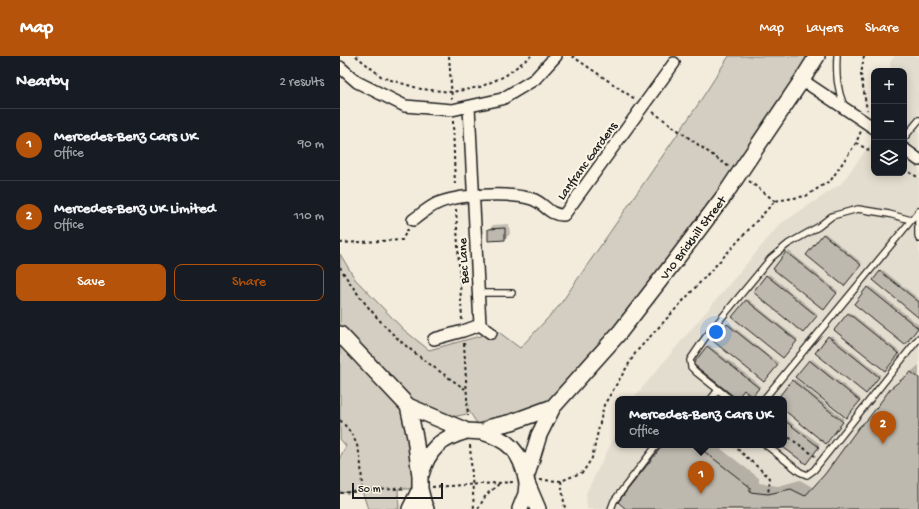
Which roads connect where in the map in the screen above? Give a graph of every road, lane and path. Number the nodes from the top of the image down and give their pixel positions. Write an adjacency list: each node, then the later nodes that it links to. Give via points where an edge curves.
1 (356, 56): 11 (path, via 382,77 421,89)
2 (449, 56): 11 (path)
3 (530, 56): 11 (path, via 505,76 480,87)
4 (556, 56): 13 (street, via 535,79 502,99)
5 (572, 56): 12 (path)
6 (837, 56): 14 (lane, via 836,74)
7 (864, 56): 17 (path, via 861,75)
8 (674, 63): 12 (street, Lanfranc Gardens)
9 (810, 65): 14 (street); 49 (street, V10 Brickhill Street, bridge, via 724,196 620,332)
10 (340, 67): 15 (street, via 357,82 405,106)
11 (452, 92): 15 (path)
12 (644, 105): 23 (path); 27 (street, Lanfranc Gardens, via 564,215 556,216 534,200 515,196)
13 (469, 107): 15 (street); 27 (street, Bec Lane)
14 (845, 109): 17 (street)
15 (452, 110): 28 (path)
16 (919, 120): 18 (lane)
17 (869, 125): 19 (path)
18 (907, 134)
19 (856, 142): 20 (path); 29 (path, via 831,180 806,196)
20 (871, 150)
21 (907, 151): 22 (street)
22 (919, 160)
23 (731, 169)
24 (907, 171): 26 (path)
25 (744, 178): 29 (path)
26 (919, 178)
27 (473, 196): 28 (street); 36 (street, Bec Lane)
28 (456, 198): 31 (street, via 436,204); 39 (path)
29 (775, 201): 68 (path, via 636,352 604,405 592,458 583,472 561,480)
30 (918, 211): 32 (lane); 33 (lane)
31 (413, 220): 34 (path, via 402,240)
32 (911, 220): 44 (lane, via 858,209 832,216 771,258 690,360 691,367); 47 (lane)
33 (919, 239)
34 (340, 243)
35 (340, 267): 39 (path, via 346,279 374,314 404,345 466,389)
36 (478, 293): 37 (lane); 38 (street, Bec Lane)
37 (512, 293)
38 (480, 325): 39 (street); 40 (street)
39 (463, 331): 43 (street)
40 (491, 333)
41 (340, 334): 48 (street)
42 (919, 338): 58 (lane)
43 (434, 339)
44 (718, 390): 45 (lane); 46 (lane)
45 (713, 396)
46 (726, 396)
47 (766, 396)
48 (408, 406): 51 (street); 59 (street, via 415,437)
49 (553, 407): 52 (street, V10 Brickhill Street); 57 (street, V10 Brickhill Street)
50 (340, 420): 62 (path, via 358,447)
51 (467, 431): 52 (street, bridge); 59 (street, via 454,434 432,451 424,463)
52 (482, 432): 57 (street, via 504,441)
53 (787, 436): 58 (path)
54 (655, 448): 69 (lane, via 614,500)
55 (736, 448): 63 (path, via 770,478)
56 (770, 448): 58 (lane, via 807,475)
57 (526, 460): 65 (street, V10 Brickhill Street)
58 (822, 462)
59 (420, 482): 64 (street)
60 (501, 482): 67 (path, via 486,495)
61 (472, 484): 66 (path)
62 (362, 492)
63 (768, 494)
64 (418, 506)
65 (529, 506)
66 (474, 509)
67 (478, 509)
68 (565, 509)
69 (612, 509)

